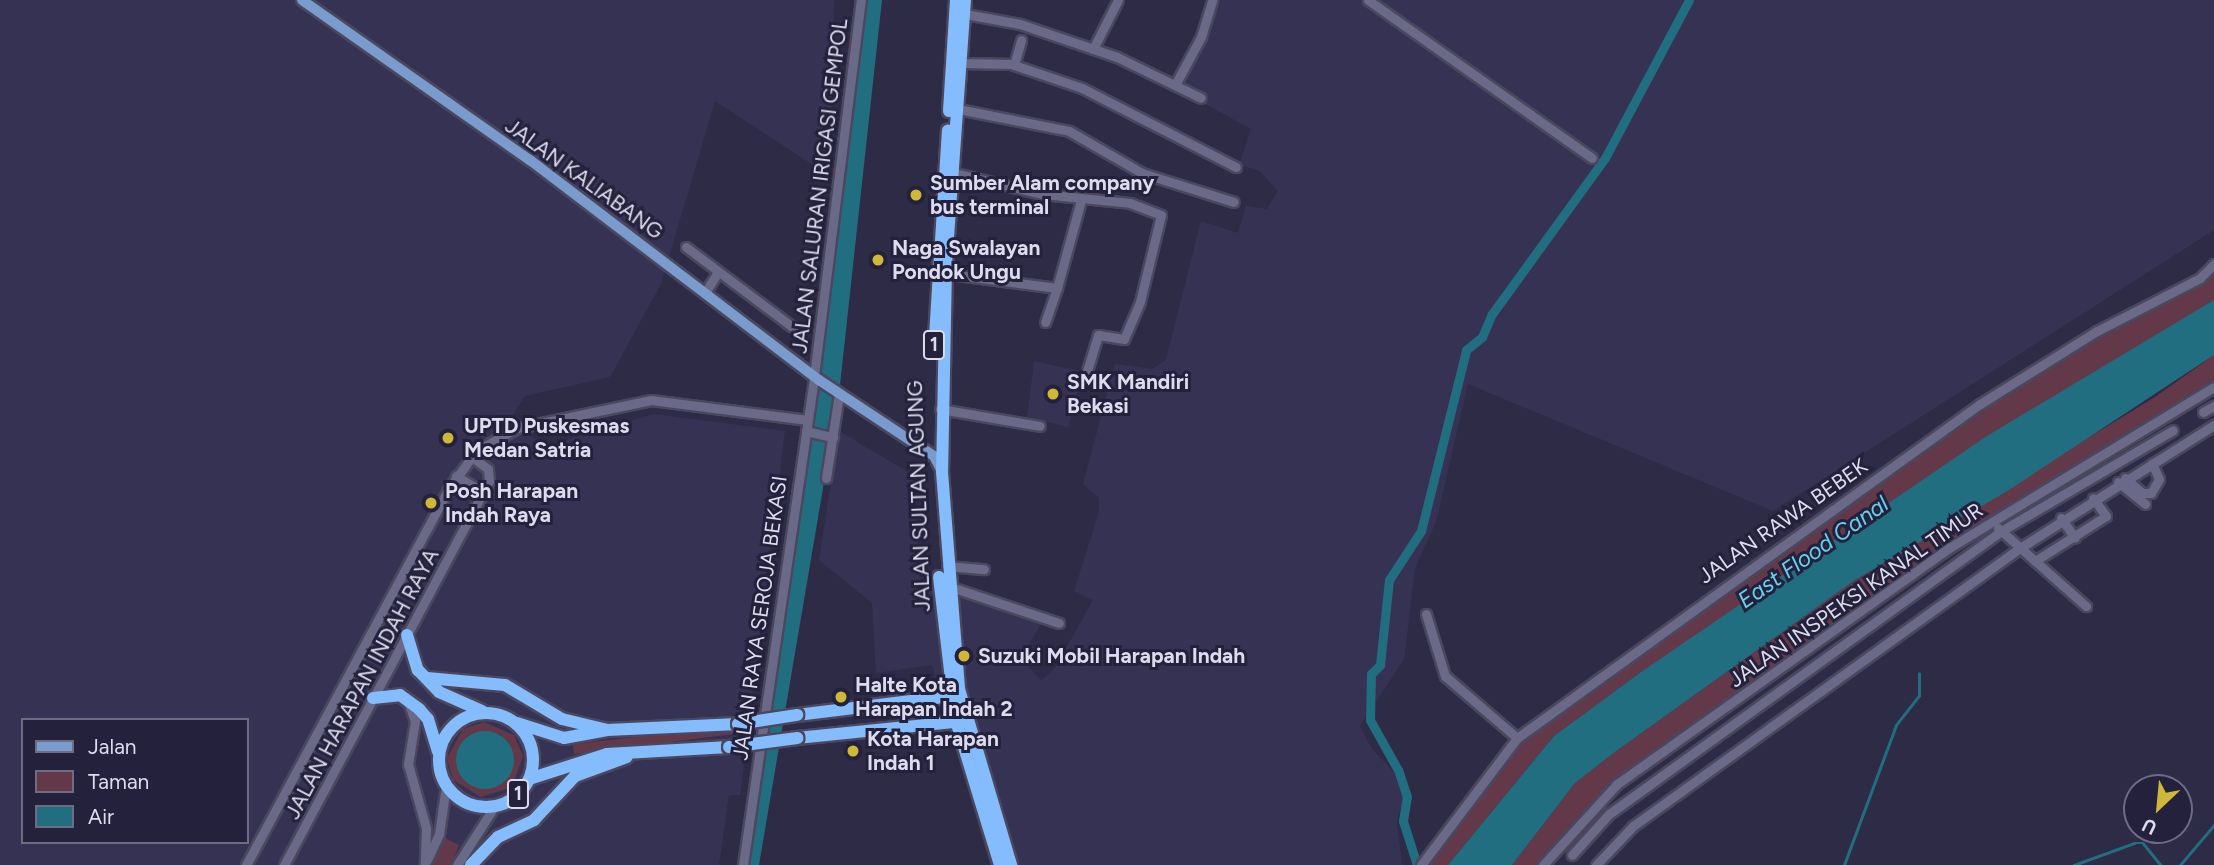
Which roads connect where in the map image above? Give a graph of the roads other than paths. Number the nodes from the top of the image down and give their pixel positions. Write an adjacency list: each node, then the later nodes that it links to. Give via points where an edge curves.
1 (302, 0): 26 (main road, JALAN KALIABANG)
2 (861, 0): 30 (street, JALAN SALURAN IRIGASI GEMPOL)
3 (965, 0): 7 (highway, JALAN SULTAN AGUNG / 1)
4 (1118, 0): 9 (street)
5 (1212, 0): 12 (street, via 1201,37)
6 (1368, 0): 15 (street)
7 (958, 9): 9 (street); 10 (highway, JALAN SULTAN AGUNG / 1); 17 (highway, JALAN SULTAN AGUNG / 1)
8 (1021, 40): 11 (street)
9 (1093, 49): 12 (street)
10 (963, 63): 11 (street); 14 (highway, JALAN SULTAN AGUNG / 1)
11 (1014, 65): 16 (street, via 1082,88)
12 (1175, 85): 13 (street)
13 (1201, 98)
14 (958, 109): 17 (highway, JALAN SULTAN AGUNG / 1); 19 (street, via 1069,131 1142,173)
15 (1592, 158)
16 (1236, 167)
17 (950, 181): 18 (street); 20 (highway, JALAN SULTAN AGUNG / 1)
18 (1081, 200): 25 (street); 29 (street, via 1130,203 1162,217 1140,302 1124,339 1098,335)
19 (1234, 202)
20 (945, 218): 23 (highway, JALAN SULTAN AGUNG / 1); 43 (highway, JALAN SULTAN AGUNG / 1)
21 (686, 247): 24 (street)
22 (2214, 264): 76 (street, JALAN RAWA BEBEK, via 2200,278 2097,331 1980,404)
23 (946, 268): 25 (street, via 957,275); 34 (highway, JALAN SULTAN AGUNG / 1)
24 (718, 272): 26 (street); 28 (street)
25 (1057, 288): 27 (street)
26 (706, 291): 30 (main road, JALAN KALIABANG)
27 (1045, 322)
28 (797, 331)
29 (1087, 371)
30 (817, 378): 32 (main road, JALAN KALIABANG); 36 (street, JALAN RAYA SEROJA BEKASI)
31 (2214, 387): 53 (street, JALAN INSPEKSI KANAL TIMUR)
32 (839, 394): 41 (street); 43 (main road, JALAN KALIABANG)
33 (2214, 407): 35 (street)
34 (940, 410): 38 (street); 45 (highway, JALAN SULTAN AGUNG / 1)
35 (2203, 412)
36 (808, 420): 40 (street, JALAN RAYA SEROJA BEKASI); 42 (street, via 651,400 516,428)
37 (2214, 425): 44 (street)
38 (1040, 426)
39 (2173, 430): 54 (street)
40 (807, 431): 41 (street); 89 (street, JALAN RAYA SEROJA BEKASI)
41 (833, 437): 47 (street)
42 (471, 456): 46 (street, JALAN HARAPAN INDAH RAYA); 49 (street, via 490,472)
43 (934, 456): 45 (main road); 65 (highway, JALAN SULTAN AGUNG / 1)
44 (2151, 463): 48 (street); 48 (street, via 2159,479 2151,493)
45 (942, 472): 58 (highway, JALAN SULTAN AGUNG / 1)
46 (456, 476): 49 (street); 84 (street, JALAN HARAPAN INDAH RAYA)
47 (826, 478)
48 (2121, 480): 50 (street); 51 (street)
49 (484, 492): 64 (street, JALAN HARAPAN INDAH RAYA)
50 (2093, 498): 52 (street); 55 (street, via 2106,516)
51 (2145, 504)
52 (2061, 519): 55 (street); 56 (street)
53 (1993, 523): 54 (street); 93 (street, JALAN INSPEKSI KANAL TIMUR, via 1617,784)
54 (2001, 531): 56 (street); 83 (street, via 1609,814)
55 (2075, 538): 57 (street)
56 (2021, 548): 57 (street); 94 (street, via 1633,826)
57 (2035, 561): 61 (street)
58 (947, 566): 59 (street); 60 (highway, JALAN SULTAN AGUNG / 1)
59 (984, 569)
60 (948, 586): 63 (street); 67 (highway, JALAN SULTAN AGUNG / 1)
61 (2086, 606)
62 (1426, 614): 76 (street, via 1445,676)
63 (1059, 623)
64 (407, 635): 66 (highway, via 412,658); 69 (street, JALAN HARAPAN INDAH RAYA)
65 (947, 673): 67 (highway, JALAN SULTAN AGUNG / 1); 70 (highway, via 943,686)
66 (427, 678): 71 (highway, via 460,705); 75 (highway, via 505,685 562,719)
67 (956, 696): 70 (highway); 72 (highway, JALAN SULTAN AGUNG / 1)
68 (404, 697): 69 (highway); 79 (highway, via 428,719); 86 (street, via 415,713 408,764 426,828)
69 (373, 698): 85 (street, JALAN HARAPAN INDAH RAYA)
70 (927, 700): 75 (highway, bridge, via 738,724)
71 (488, 713): 73 (highway); 79 (highway, via 472,715 449,729)
72 (962, 721): 74 (highway, 1); 77 (highway, JALAN SULTAN AGUNG / 1); 91 (highway, JALAN SULTAN AGUNG / 1)
73 (514, 722): 75 (highway, via 564,738); 80 (highway, 1, via 531,747)
74 (932, 726): 77 (highway); 78 (highway, 1, bridge)
75 (607, 730)
76 (1517, 738): 92 (street, JALAN RAWA BEBEK)
77 (964, 740): 90 (highway, JALAN SULTAN AGUNG / 1)
78 (634, 755): 80 (highway, 1, via 573,761); 88 (highway, via 576,776 534,820 498,837)
79 (438, 756): 81 (highway)
80 (529, 779): 82 (highway, 1, via 515,797)
81 (446, 786): 82 (highway, 1, via 467,803); 86 (street, via 439,834)
82 (494, 807): 87 (street)
83 (1572, 855)
84 (246, 865)
85 (284, 865)
86 (425, 865)
87 (457, 865)
88 (471, 865)
89 (743, 865)
90 (1000, 865)
91 (1011, 865)
92 (1422, 865)
93 (1543, 865)
94 (1596, 865)

